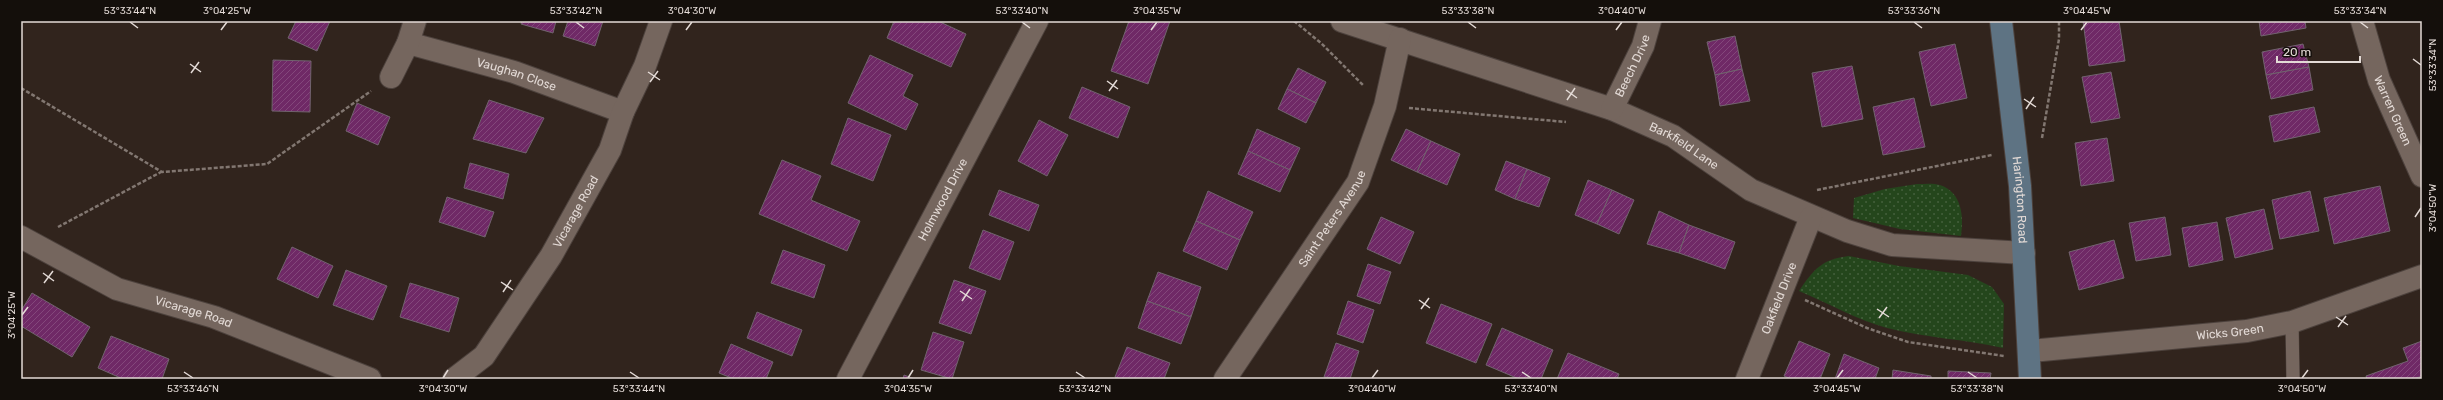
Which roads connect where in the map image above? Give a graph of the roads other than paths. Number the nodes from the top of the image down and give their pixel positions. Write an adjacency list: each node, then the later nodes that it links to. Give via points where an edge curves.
1 (415, 21): 9 (street)
2 (661, 21): 12 (street, Vicarage Road, via 645,66)
3 (1038, 21): 22 (street, Holmwood Drive)
4 (1342, 21): 8 (street, Barkfield Lane)
5 (1650, 21): 11 (street, Beech Drive, via 1643,46)
6 (2001, 21): 16 (street, Harington Road, via 2016,150)
7 (2362, 21): 13 (street, Warren Green, via 2379,80)
8 (1400, 39): 11 (street, Barkfield Lane); 23 (street, Saint Peters Avenue, via 1385,106 1358,182)
9 (408, 43): 10 (street); 12 (street, Vaughan Close, via 514,72)
10 (391, 77)
11 (1612, 109): 14 (street, Barkfield Lane, via 1673,136 1752,190)
12 (623, 112): 21 (street, Vicarage Road, via 610,150 551,256 484,356)
13 (2422, 176)
14 (1811, 217): 16 (street, Barkfield Lane, via 1892,245); 24 (street, Oakfield Drive)
15 (25, 240): 20 (street, Vicarage Road, via 116,289 214,317)
16 (2024, 253): 19 (street, Harington Road)
17 (2422, 276): 18 (street, Wicks Green)
18 (2292, 322): 19 (street, Wicks Green, via 2248,331); 25 (lane)
19 (2031, 363)
20 (370, 379)
21 (454, 379)
22 (848, 379)
23 (1225, 379)
24 (1747, 379)
25 (2293, 379)

